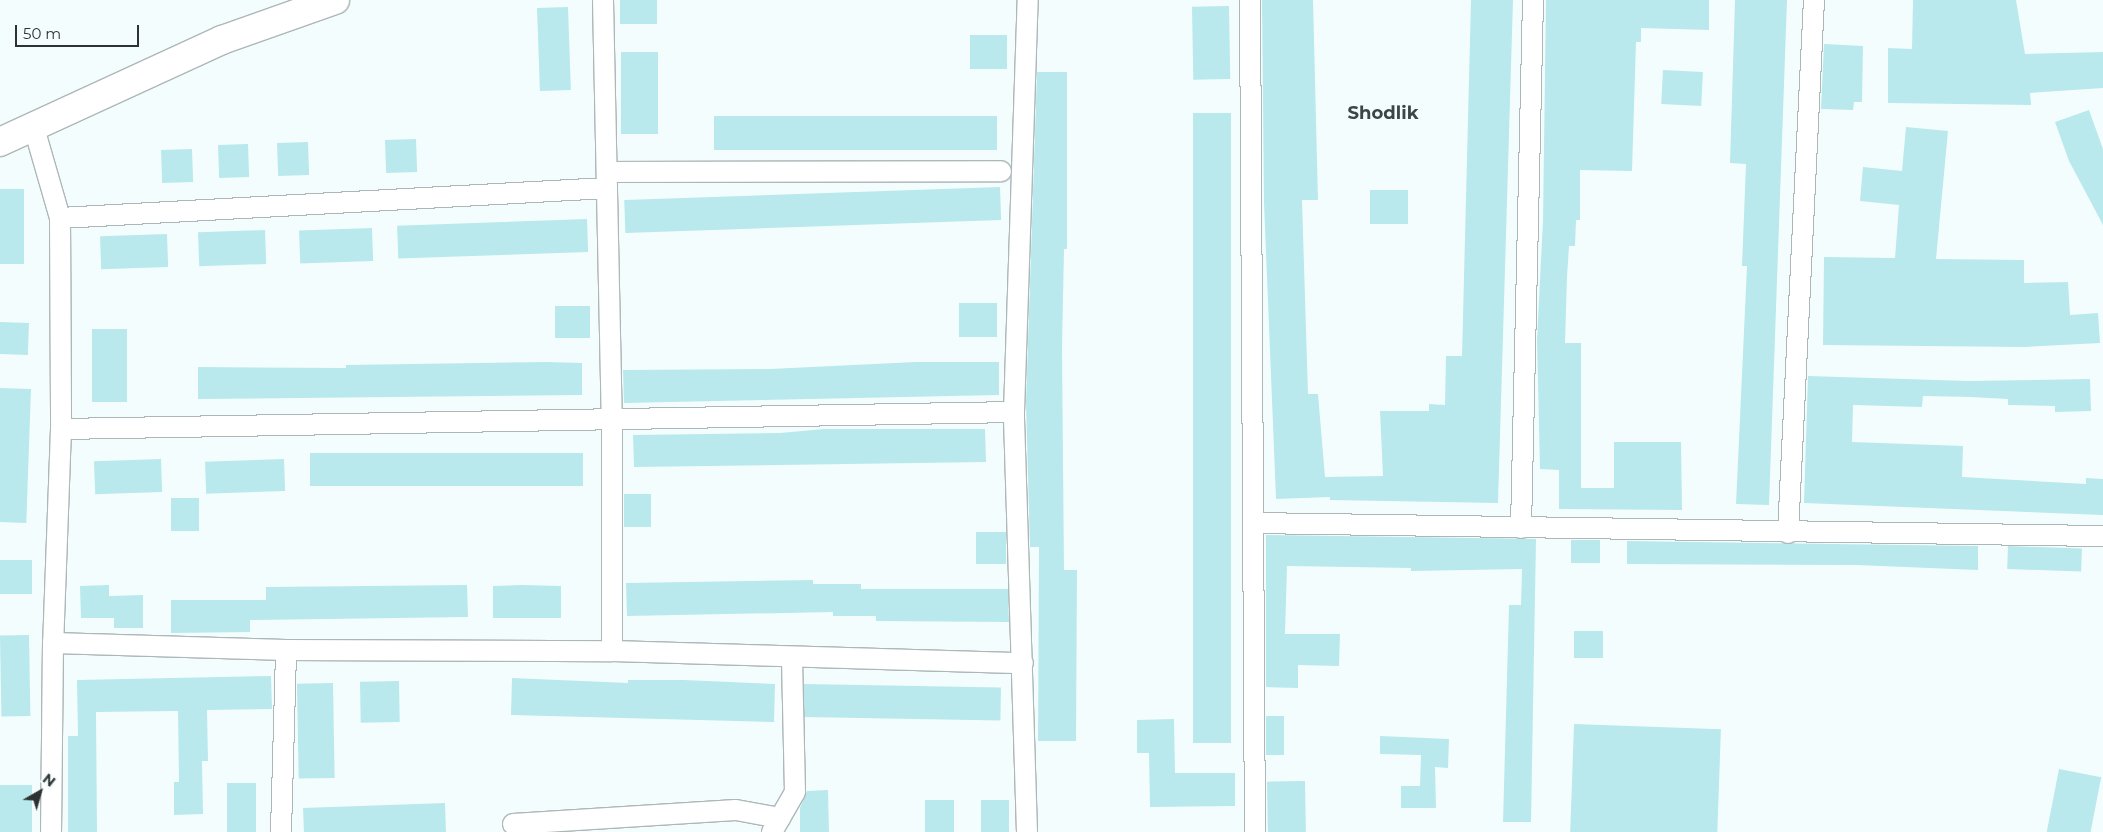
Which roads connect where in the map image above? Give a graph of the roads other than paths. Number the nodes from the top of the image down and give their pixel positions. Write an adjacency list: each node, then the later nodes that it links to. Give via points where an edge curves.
1 (335, 0): 7 (main road, via 222,40)
2 (603, 0): 10 (street)
3 (1028, 0): 12 (street)
4 (1250, 0): 15 (street)
5 (1533, 0): 16 (street)
6 (1814, 0): 17 (street)
7 (34, 128): 8 (main road); 11 (street)
8 (0, 142)
9 (1000, 171): 10 (street)
10 (607, 180): 11 (street); 13 (street)
11 (60, 218): 14 (street)
12 (1014, 412): 13 (street); 23 (street)
13 (612, 418): 14 (street); 21 (street)
14 (61, 429): 19 (street)
15 (1253, 523): 16 (street); 29 (street)
16 (1521, 528): 17 (street)
17 (1788, 533): 18 (street)
18 (2103, 536)
19 (53, 643): 20 (street); 26 (street)
20 (286, 650): 21 (street); 27 (street)
21 (612, 651): 22 (street)
22 (792, 658): 23 (street); 25 (street, via 795,792)
23 (1023, 663): 28 (street)
24 (513, 824): 25 (street, via 736,810)
25 (776, 825)
26 (51, 832)
27 (281, 832)
28 (1027, 832)
29 (1255, 832)

